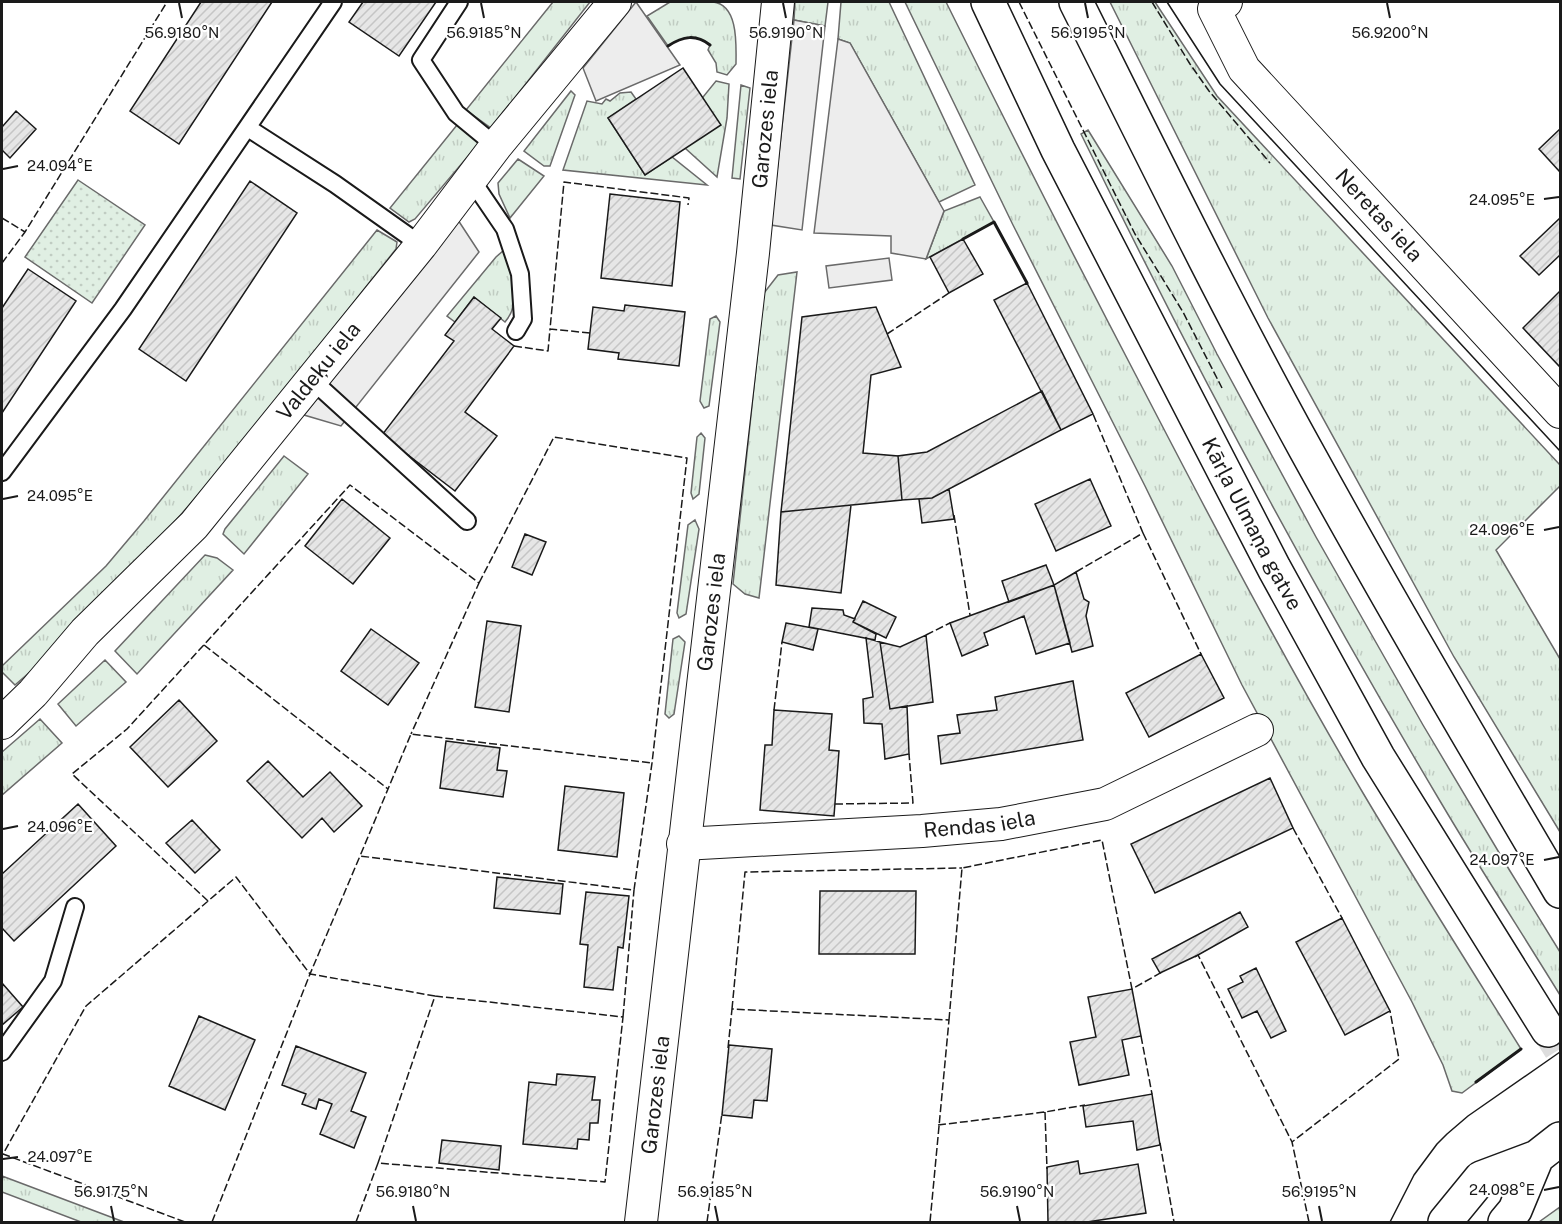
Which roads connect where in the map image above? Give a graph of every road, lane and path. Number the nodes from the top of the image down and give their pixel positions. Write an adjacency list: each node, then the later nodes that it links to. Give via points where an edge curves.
1 (333, 2): 9 (lane)
2 (459, 2): 10 (lane, via 421,60 456,113)
3 (615, 2): 10 (street, Valdeķu iela)
4 (758, 2): 8 (street)
5 (988, 2): 23 (main road, Kārļa Ulmaņa gatve, via 1058,150 1280,579 1378,758)
6 (1076, 2): 21 (main road, via 1304,447 1412,641)
7 (1216, 4): 15 (street, Neretas iela, via 1244,69)
8 (776, 16): 20 (street, Garozes iela, via 753,254)
9 (248, 128): 12 (lane); 16 (lane, via 123,309)
10 (496, 146): 11 (street, Valdeķu iela)
11 (471, 178): 12 (street, Valdeķu iela); 13 (lane, via 505,229 520,274 523,319)
12 (422, 245): 14 (street, Valdeķu iela)
13 (516, 331)
14 (312, 380): 17 (lane); 18 (street, Valdeķu iela, via 194,525)
15 (1560, 412)
16 (2, 472)
17 (467, 521)
18 (6, 709)
19 (1257, 730): 20 (street, Rendas iela, via 1105,804 1001,824)
20 (683, 844): 26 (street, Garozes iela)
21 (1560, 891)
22 (75, 907): 24 (lane, via 53,981)
23 (1548, 1030)
24 (2, 1052)
25 (1549, 1148): 27 (main road, via 1481,1178); 28 (main road)
26 (641, 1222)
27 (1445, 1222)
28 (1505, 1222)

